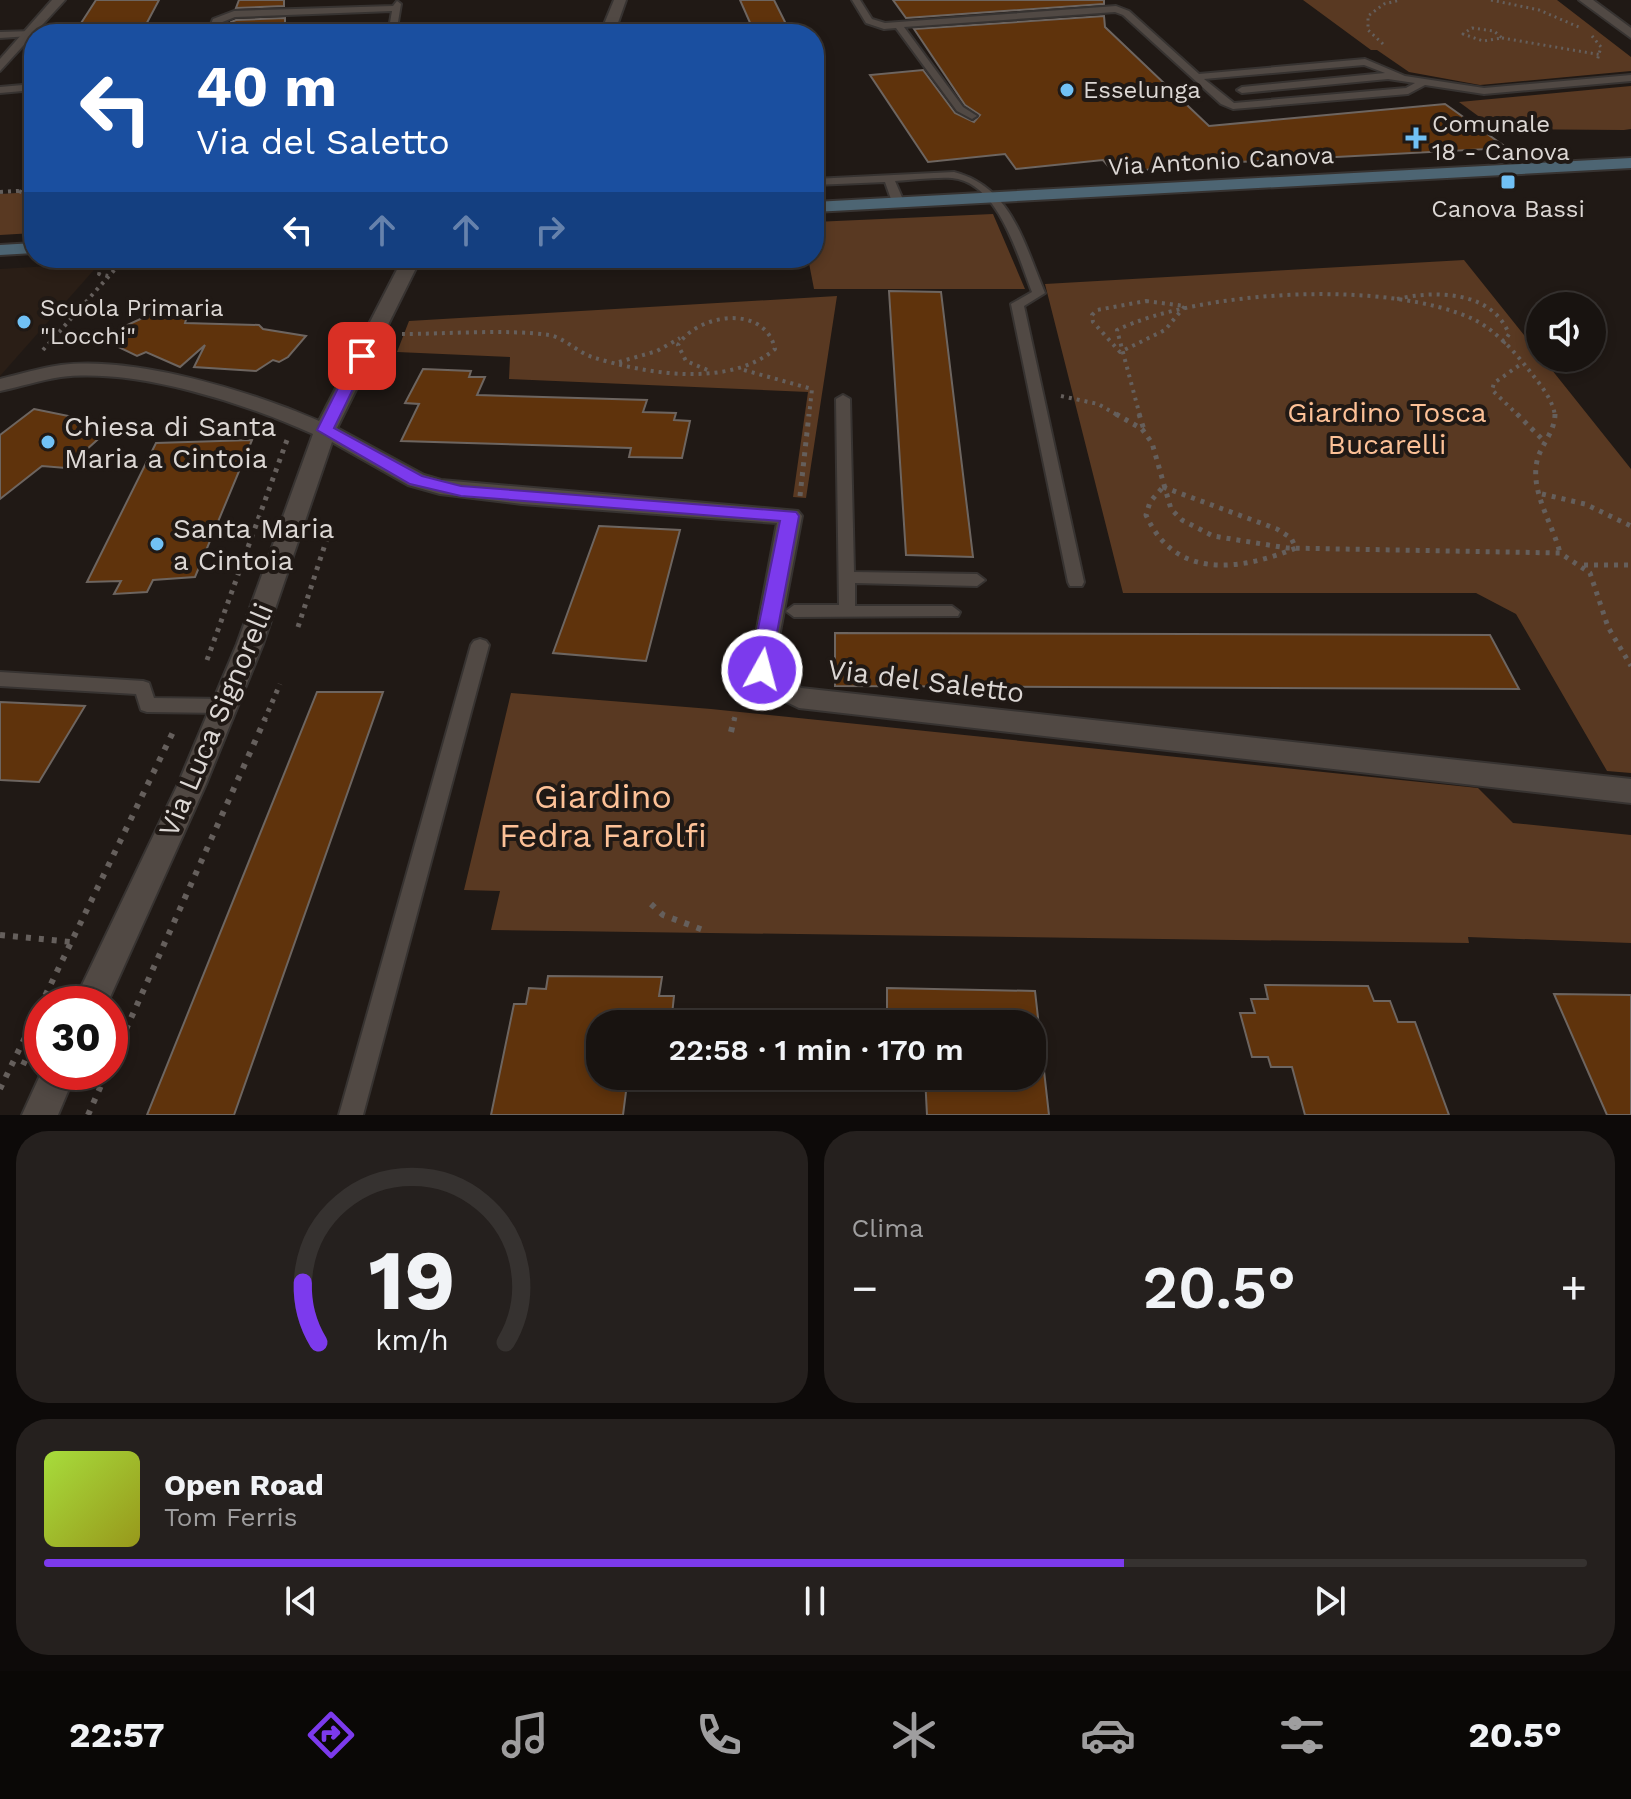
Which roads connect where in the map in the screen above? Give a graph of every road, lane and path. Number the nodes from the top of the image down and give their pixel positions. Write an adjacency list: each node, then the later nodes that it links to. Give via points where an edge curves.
1 (59, 0): 7 (street)
2 (620, 0): 10 (street)
3 (856, 0): 11 (lane, via 871,23)
4 (1400, 0): 17 (path, via 1368,16 1368,30)
5 (1491, 0): 18 (path, via 1574,23 1596,39)
6 (1585, 0): 13 (street)
7 (38, 24)
8 (215, 24): 9 (lane, via 234,14 397,6)
9 (394, 24)
10 (611, 24)
11 (898, 25): 22 (lane, via 1116,9); 29 (lane, via 960,109)
12 (24, 33): 14 (lane)
13 (1631, 34)
14 (0, 35)
15 (1502, 38): 15 (path, via 1484,28 1462,32 1483,41); 18 (path)
16 (24, 40): 21 (street)
17 (1386, 46)
18 (1601, 55): 19 (path); 20 (path)
19 (1616, 57)
20 (1591, 66)
21 (0, 67)
22 (1195, 77): 23 (lane, via 1365,62); 25 (lane, via 1233,106 1408,91)
23 (1401, 77): 25 (lane); 28 (lane)
24 (1631, 78): 25 (lane, via 1484,91)
25 (1423, 82)
26 (24, 88): 27 (lane)
27 (0, 90)
28 (1242, 90)
29 (972, 116)
30 (1631, 163): 37 (street, Via Antonio Canova)
31 (889, 179): 32 (lane); 37 (lane, via 965,176); 38 (lane)
32 (824, 182)
33 (18, 191): 34 (path); 35 (path); 36 (path)
34 (24, 191)
35 (0, 192)
36 (24, 194)
37 (994, 196): 38 (street, Via Antonio Canova); 58 (lane, via 1039,293 1017,304)
38 (898, 202): 39 (street, Via Antonio Canova)
39 (824, 206)
40 (24, 249): 41 (street)
41 (0, 250)
42 (102, 268): 45 (path, via 99,274)
43 (116, 268): 45 (path)
44 (407, 268): 48 (street, Via Luca Signorelli)
45 (109, 276): 52 (path)
46 (1392, 301): 47 (path, via 1274,297); 50 (path, via 1458,313); 50 (path, via 1435,292 1466,298 1502,321 1509,334)
47 (1185, 306): 51 (path, via 1165,330); 51 (path, via 1123,325 1116,335); 51 (path, via 1146,301 1097,310 1093,322)
48 (373, 334): 53 (path, via 549,335 588,357); 61 (street, Via Luca Signorelli)
49 (681, 337): 53 (path, via 643,357); 55 (path, via 716,319 761,325 771,332 775,349 769,358); 56 (path, via 679,354)
50 (1503, 344): 54 (path)
51 (1120, 352): 62 (path)
52 (41, 353)
53 (616, 363): 56 (path)
54 (1521, 364): 63 (path, via 1555,410); 63 (path, via 1492,390)
55 (744, 370): 56 (path); 66 (path, via 812,389)
56 (710, 371)
57 (0, 385): 61 (street, Via del Saletto, via 62,371 143,374 216,392)
58 (1036, 392): 62 (path, via 1098,404); 75 (lane)
59 (843, 399): 73 (lane)
60 (292, 425): 85 (path, via 201,678)
61 (325, 430): 84 (street, Via Luca Signorelli); 88 (street, Via del Saletto, via 416,480 440,487 790,516 762,670 770,682 799,698)
62 (1145, 433): 64 (path)
63 (1545, 442): 65 (path, via 1535,464)
64 (1163, 487): 69 (path, via 1277,529); 69 (path, via 1171,509 1182,520 1213,536); 69 (path, via 1146,515 1158,542 1174,554 1195,563 1243,564)
65 (1541, 494): 68 (path, via 1585,504); 70 (path)
66 (799, 502)
67 (331, 526): 79 (path)
68 (1631, 526)
69 (1296, 548): 70 (path)
70 (1560, 553): 71 (path)
71 (1583, 565): 72 (path); 81 (path, via 1615,643)
72 (1631, 565)
73 (846, 577): 74 (lane); 77 (lane)
74 (977, 580)
75 (1076, 582)
76 (794, 611): 77 (lane)
77 (847, 611): 78 (lane)
78 (952, 612)
79 (298, 627)
80 (480, 645): 100 (lane)
81 (1631, 666)
82 (0, 679): 85 (lane, via 143,688 147,705)
83 (280, 684): 94 (path)
84 (224, 706): 85 (lane); 93 (street, Via Luca Signorelli)
85 (184, 708): 92 (path)
86 (736, 712): 87 (path)
87 (731, 732)
88 (1631, 791)
89 (651, 904): 90 (path, via 663,915)
90 (706, 931)
91 (0, 935): 92 (path)
92 (71, 942): 95 (path)
93 (98, 986)
94 (128, 1025)
95 (0, 1089)
96 (51, 1090): 98 (street)
97 (99, 1090): 99 (path)
98 (40, 1115)
99 (88, 1115)
100 (351, 1115)

